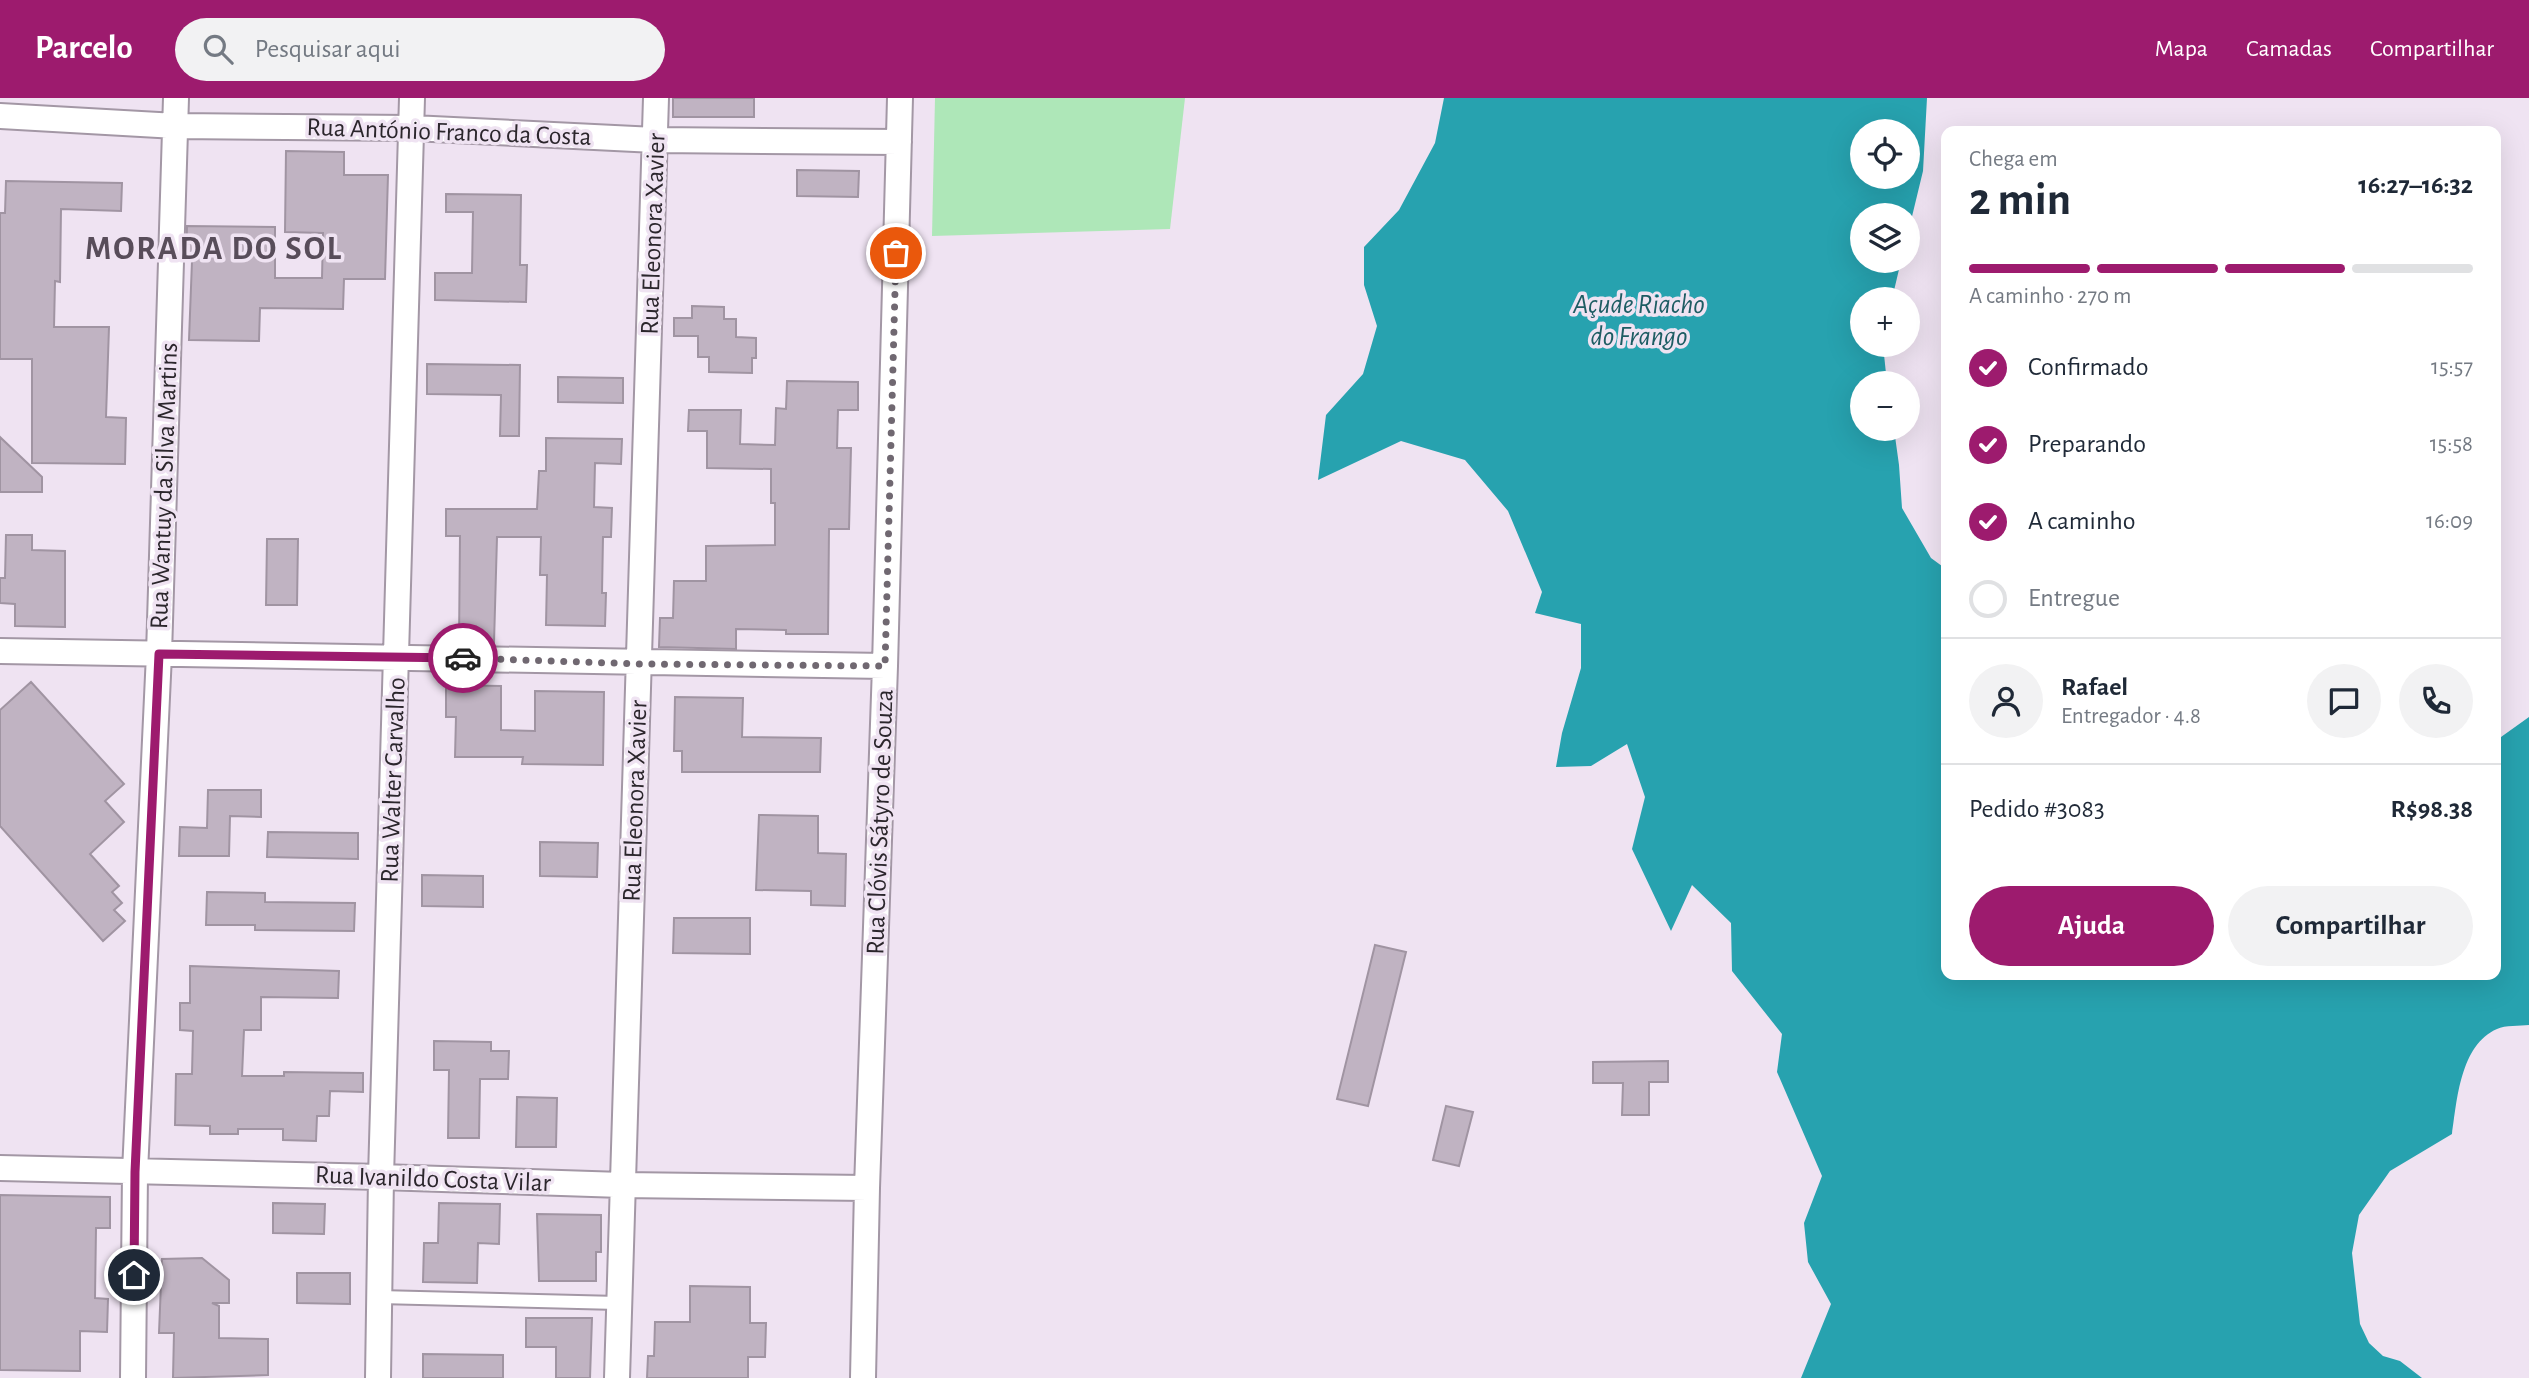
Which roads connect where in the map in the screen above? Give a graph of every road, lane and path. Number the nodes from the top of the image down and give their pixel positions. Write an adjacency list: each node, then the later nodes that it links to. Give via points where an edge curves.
1 (176, 98): 6 (street, Rua Wantuy da Silva Martins)
2 (412, 98): 7 (street, Rua Walter Carvalho)
3 (656, 98): 8 (street, Rua Eleonora Xavier)
4 (900, 98): 9 (street, Rua Clóvis Sátyro de Souza)
5 (0, 116): 6 (street, Rua António Franco da Costa)
6 (176, 126): 7 (street, Rua António Franco da Costa); 11 (street, Rua Wantuy da Silva Martins)
7 (412, 128): 8 (street, Rua António Franco da Costa); 12 (street, Rua Walter Carvalho)
8 (655, 140): 9 (street, Rua António Franco da Costa); 13 (street, Rua Eleonora Xavier)
9 (899, 142): 14 (street, Rua Clóvis Sátyro de Souza)
10 (0, 650): 11 (street)
11 (159, 654): 12 (street); 16 (street, Rua Wantuy da Silva Martins)
12 (397, 656): 13 (street); 17 (street, Rua Walter Carvalho)
13 (640, 664): 14 (street); 18 (street, Rua Eleonora Xavier)
14 (885, 666): 19 (street, Rua Clóvis Sátyro de Souza)
15 (0, 1168): 16 (street, Rua Ivanildo Costa Vilar)
16 (135, 1172): 17 (street, Rua Ivanildo Costa Vilar); 22 (street, Rua Wantuy da Silva Martins)
17 (381, 1177): 18 (street, Rua Ivanildo Costa Vilar); 20 (street, Rua Walter Carvalho)
18 (622, 1185): 19 (street, Rua Ivanildo Costa Vilar); 21 (street, Rua Eleonora Xavier)
19 (867, 1188): 25 (street, Rua Clóvis Sátyro de Souza)
20 (379, 1297): 21 (lane); 23 (street, Rua Walter Carvalho)
21 (618, 1303): 24 (street, Rua Eleonora Xavier)
22 (133, 1378)
23 (378, 1378)
24 (617, 1378)
25 (863, 1378)

